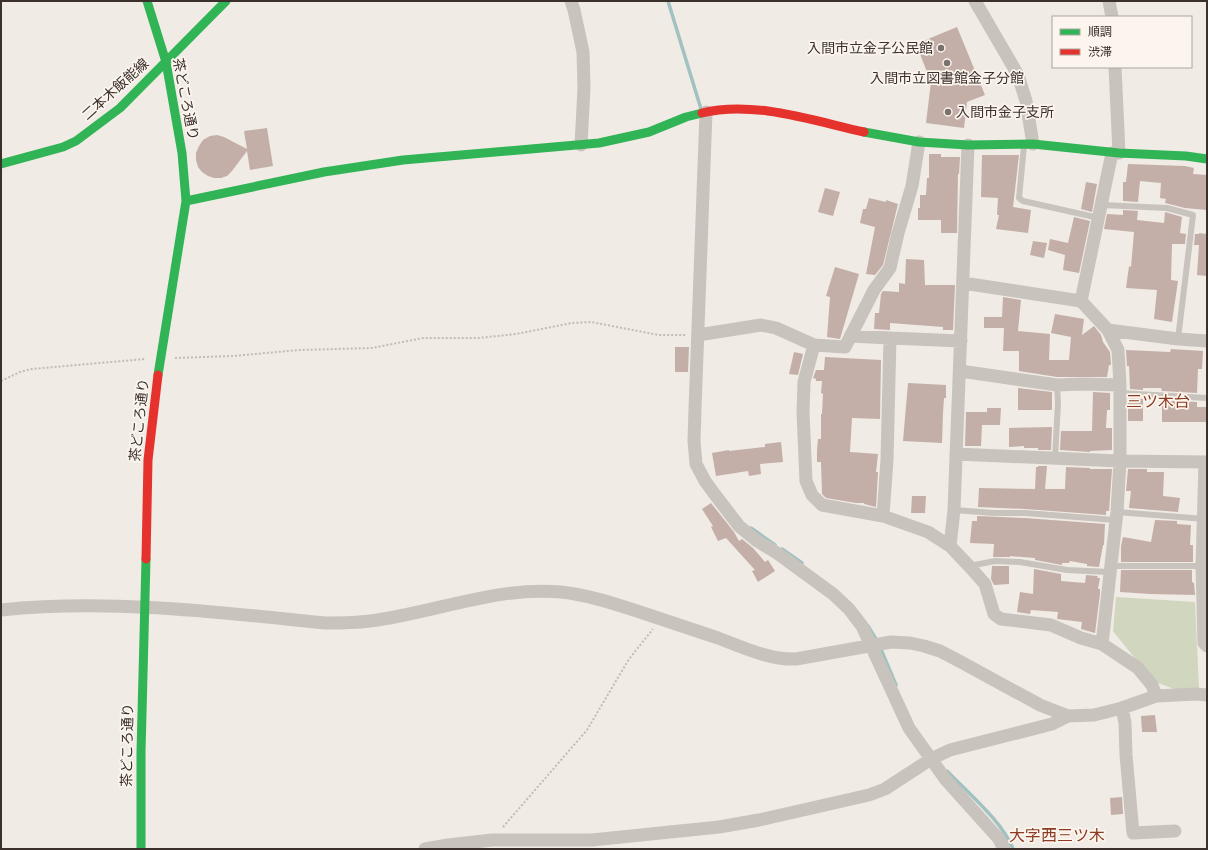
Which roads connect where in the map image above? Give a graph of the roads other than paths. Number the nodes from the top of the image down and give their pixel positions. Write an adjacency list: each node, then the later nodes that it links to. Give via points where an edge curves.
1 (147, 1): 7 (street, 茶どころ通り)
2 (226, 1): 7 (street, 二本木飯能線)
3 (571, 1): 12 (street, via 583,52)
4 (975, 1): 11 (street, via 1018,75 1026,101)
5 (1109, 1): 6 (street)
6 (1112, 16)
7 (166, 62): 16 (street, 二本木飯能線, via 120,108 76,141 51,151); 17 (street, 茶どころ通り, via 182,154)
8 (1115, 68): 14 (street)
9 (706, 112): 10 (street, via 769,112); 12 (street, via 623,139); 22 (street)
10 (919, 142): 13 (street); 23 (street, via 912,186 890,268 874,290)
11 (1029, 144): 13 (street); 14 (street); 18 (lane, via 1019,198 1023,201)
12 (581, 145): 17 (street, via 395,161 324,172)
13 (968, 145): 19 (street)
14 (1115, 153): 15 (street); 18 (street)
15 (1207, 158)
16 (1, 164)
17 (186, 201): 45 (street, 茶どころ通り, via 160,358 148,460)
18 (1100, 212): 20 (street); 25 (lane, via 1168,208 1193,215)
19 (963, 283): 20 (street); 26 (street)
20 (1081, 301): 21 (street)
21 (1108, 330): 25 (street); 31 (street, via 1118,350)
22 (698, 335): 28 (street, via 761,325 776,328); 48 (street, via 694,441 696,464 739,526 833,594 862,626)
23 (850, 336): 24 (street); 28 (street, via 845,347)
24 (890, 338): 26 (street); 38 (street)
25 (1178, 339): 27 (street)
26 (961, 341): 29 (street)
27 (1207, 341)
28 (814, 345): 38 (street, via 804,382 806,481 812,495 822,505)
29 (960, 371): 30 (street); 33 (street)
30 (1057, 385): 31 (street, via 1083,384); 34 (lane)
31 (1120, 389): 32 (lane); 35 (street)
32 (1207, 398)
33 (956, 454): 34 (street); 37 (street)
34 (1055, 458): 35 (street)
35 (1120, 461): 36 (street); 39 (street)
36 (1206, 462): 40 (street)
37 (954, 510): 39 (lane); 41 (street)
38 (883, 516): 41 (street, via 928,532)
39 (1116, 516): 40 (lane); 44 (street)
40 (1205, 519): 43 (street)
41 (950, 546): 42 (street)
42 (970, 566): 44 (lane, via 995,561 1020,562 1067,570); 47 (street, via 984,584 994,614 1001,619 1051,625)
43 (1202, 566): 44 (lane); 49 (street, via 1204,643)
44 (1110, 569): 47 (street)
45 (144, 607): 46 (street, via 36,607); 48 (street, via 346,623 402,616 510,594 559,592 603,600 785,659); 56 (street, 茶どころ通り)
46 (1, 610)
47 (1102, 644): 51 (street, via 1138,668 1152,685)
48 (872, 645): 53 (street, via 891,642 940,651 1040,705); 54 (street, via 909,728)
49 (1207, 646)
50 (1207, 695): 51 (street)
51 (1156, 696): 52 (street)
52 (1122, 708): 53 (street, via 1094,715); 55 (street, via 1133,833)
53 (1068, 716): 54 (street, via 1052,724 950,750)
54 (931, 759): 57 (street, via 885,789 869,796 759,820 719,827 592,840 492,840); 58 (street, via 946,780 1000,839)
55 (1175, 831)
56 (141, 849)
57 (425, 849)
58 (1004, 849)

